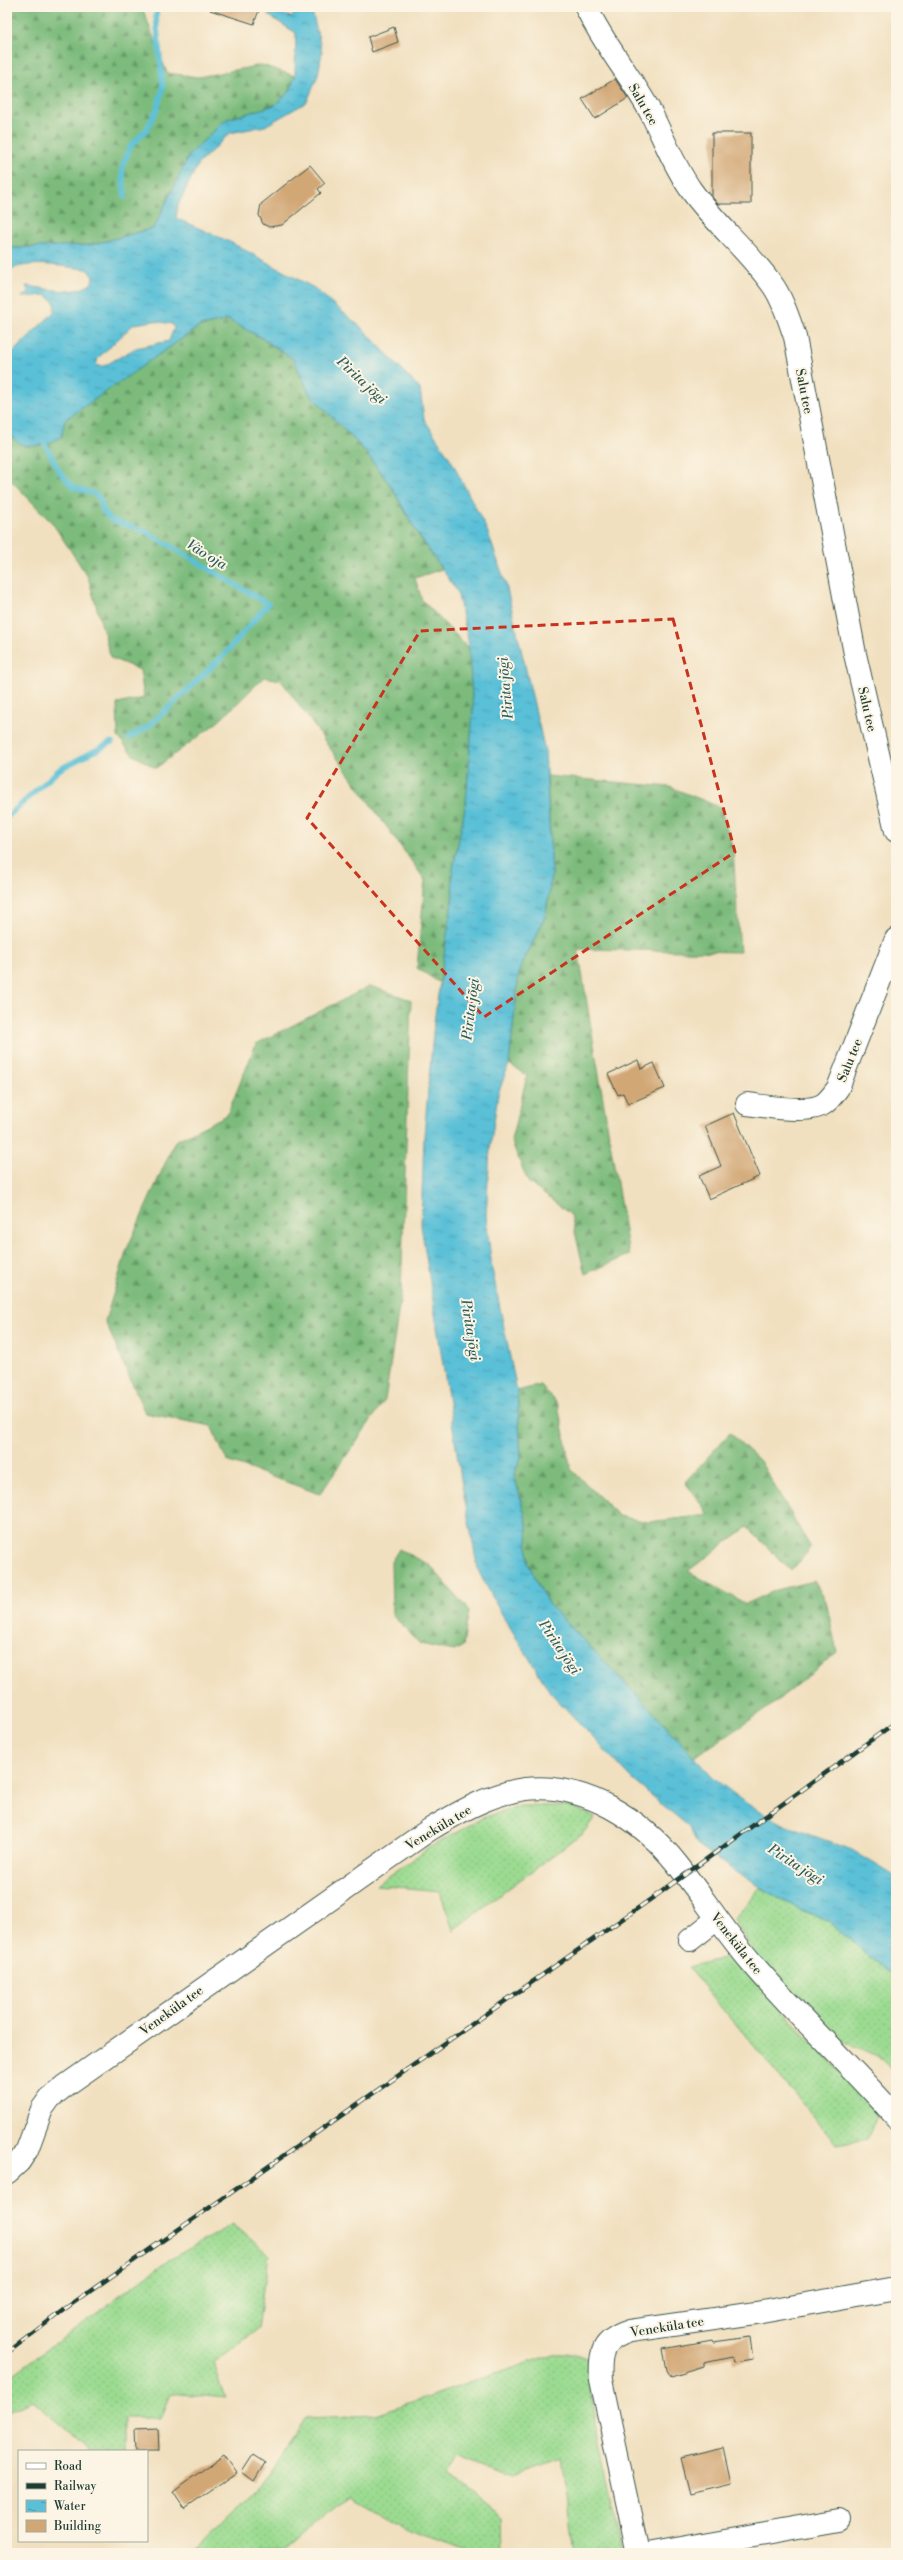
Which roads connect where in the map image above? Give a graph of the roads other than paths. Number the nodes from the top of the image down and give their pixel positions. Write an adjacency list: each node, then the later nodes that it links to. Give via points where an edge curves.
1 (586, 7): 2 (street, Salu tee, via 598,33 650,112 673,161 692,191 759,267 775,288 785,309 795,337 855,654)
2 (896, 831)
3 (896, 939): 4 (street, Salu tee, via 838,1088 825,1104 788,1109)
4 (747, 1104)
5 (717, 1919): 6 (street); 7 (street, Veneküla tee, via 777,1993); 8 (street, Veneküla tee, via 662,1846 637,1824 608,1806 578,1794 552,1788 526,1789 500,1795 463,1809 429,1830 65,2086 50,2098 42,2109 27,2150 19,2162)
6 (690, 1940)
7 (896, 2117)
8 (7, 2172)
9 (896, 2288): 11 (street, Veneküla tee, via 756,2314 630,2331 616,2335 607,2343 601,2354 601,2380)
10 (839, 2520): 12 (street)
11 (638, 2553)
12 (652, 2553)

